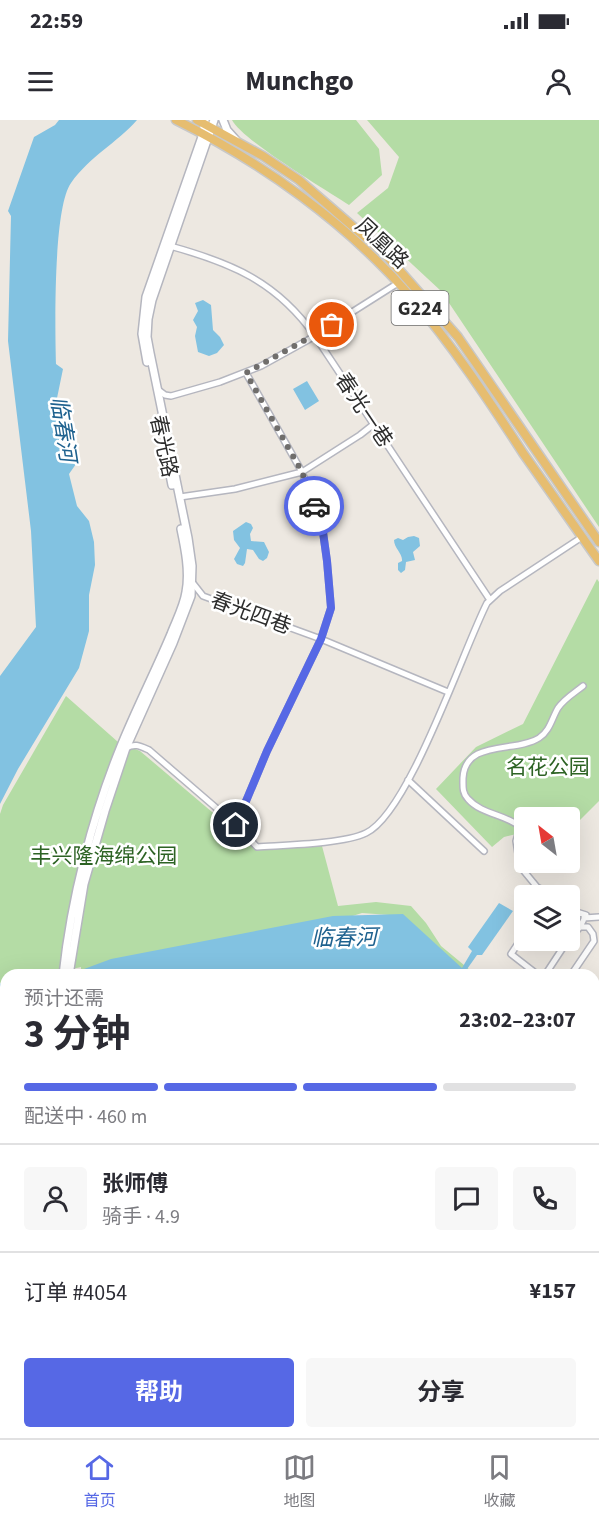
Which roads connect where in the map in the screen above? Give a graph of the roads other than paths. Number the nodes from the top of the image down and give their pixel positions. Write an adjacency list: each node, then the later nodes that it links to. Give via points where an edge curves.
1 (176, 120): 3 (highway, 凤凰路 / G224)
2 (224, 120): 4 (main road)
3 (206, 126): 4 (highway, 凤凰路 / G224); 5 (main road, 春光路); 6 (highway, 凤凰路 / G224, via 304,198); 22 (main road, 春光路, via 146,297 142,326 183,536 187,584 181,608)
4 (237, 142): 14 (highway, 凤凰路 / G224, via 299,180 386,255 458,337)
5 (170, 246): 7 (street, 春光一巷, via 224,262 253,278 287,303); 9 (main road, 春光路, via 148,319 147,337)
6 (398, 283): 7 (street); 13 (highway, 凤凰路 / G224, via 472,375)
7 (315, 336): 8 (street); 10 (street, 春光一巷)
8 (246, 373): 9 (street, via 171,396); 11 (street)
9 (157, 389): 12 (main road, 春光路)
10 (374, 424): 11 (street); 17 (street, 春光一巷)
11 (302, 472): 12 (street, via 235,489); 18 (street, via 322,525 327,561 331,608)
12 (180, 497): 16 (main road, 春光路)
13 (582, 537): 15 (highway, 凤凰路 / G224); 17 (street)
14 (599, 542)
15 (599, 561)
16 (192, 582): 18 (street, 春光四巷, via 203,596); 21 (main road, 春光路, via 187,611)
17 (490, 600): 20 (street)
18 (321, 639): 20 (street, 春光四巷); 25 (street)
19 (583, 686): 24 (street, via 563,701 539,738 528,744 483,751 467,764 463,788 466,798 483,810)
20 (448, 692): 23 (street)
21 (126, 748): 22 (main road, 春光路); 25 (street, via 139,745 149,750)
22 (120, 756): 35 (main road, via 90,850)
23 (408, 780): 25 (street, via 369,832 257,847); 26 (street)
24 (514, 822)
25 (236, 825)
26 (484, 851)
27 (525, 873): 28 (street)
28 (535, 885)
29 (580, 913): 31 (street, via 586,915)
30 (599, 917): 31 (street)
31 (584, 918): 32 (street)
32 (580, 927): 40 (street, via 588,927 594,941)
33 (514, 950): 38 (street, via 511,954)
34 (561, 951): 39 (street)
35 (68, 959): 36 (main road); 37 (main road)
36 (65, 969)
37 (69, 969)
38 (530, 969)
39 (549, 969)
40 (575, 969)

